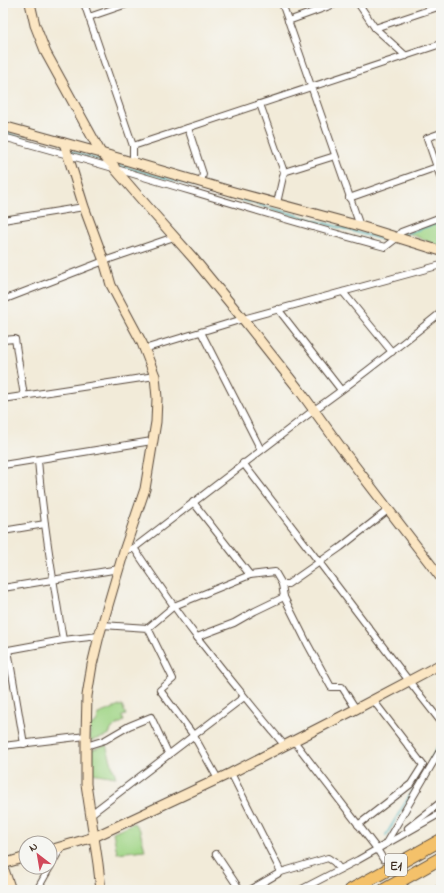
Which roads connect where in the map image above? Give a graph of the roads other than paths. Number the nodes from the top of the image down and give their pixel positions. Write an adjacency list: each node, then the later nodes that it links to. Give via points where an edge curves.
1 (30, 3): 21 (street, via 46,53)
2 (84, 3): 8 (street)
3 (130, 3): 8 (street)
4 (282, 3): 9 (street)
5 (338, 3): 9 (street)
6 (358, 3): 10 (street)
7 (441, 6): 10 (street)
8 (89, 17): 19 (street)
9 (288, 21): 13 (street)
10 (375, 28): 12 (street)
11 (441, 44): 12 (street)
12 (406, 56): 13 (street)
13 (312, 88): 14 (street); 22 (street)
14 (260, 104): 16 (street); 26 (street)
15 (3, 126): 20 (street)
16 (188, 128): 19 (street); 28 (street, via 203,174)
17 (441, 133): 25 (street, via 427,138)
18 (3, 136): 20 (street)
19 (133, 146): 23 (street)
20 (65, 149): 21 (street); 24 (street); 31 (street)
21 (103, 155): 23 (street); 24 (street)
22 (335, 156): 26 (street); 29 (street)
23 (133, 162): 28 (street)
24 (114, 167): 35 (street, via 385,247); 36 (street)
25 (437, 167): 27 (street); 29 (street)
26 (284, 172): 30 (street)
27 (441, 179)
28 (201, 182): 30 (street)
29 (350, 198): 34 (street)
30 (277, 203): 34 (street)
31 (84, 207): 33 (street); 38 (street)
32 (441, 217): 35 (street)
33 (3, 220)
34 (360, 226): 35 (street)
35 (396, 236): 37 (street)
36 (174, 237): 38 (street); 44 (street)
37 (441, 251)
38 (104, 261): 41 (street); 47 (street, via 111,285)
39 (441, 265): 40 (street)
40 (343, 292): 42 (street); 48 (street)
41 (3, 300)
42 (278, 309): 44 (street); 50 (street)
43 (440, 315): 48 (street)
44 (243, 319): 45 (street); 53 (street)
45 (201, 332): 47 (street); 55 (street)
46 (3, 340): 51 (street, via 15,339)
47 (144, 349): 49 (street)
48 (392, 352): 50 (street)
49 (155, 376): 51 (street); 54 (street, via 156,422)
50 (341, 390): 53 (street)
51 (24, 396): 52 (street)
52 (3, 399)
53 (314, 410): 55 (street); 60 (street)
54 (152, 441): 56 (street); 64 (street, via 145,489)
55 (261, 450): 57 (street)
56 (38, 460): 58 (street); 61 (street)
57 (243, 463): 59 (street); 65 (street)
58 (3, 465)
59 (193, 502): 63 (street); 67 (street)
60 (388, 510): 65 (street); 68 (street)
61 (45, 524): 62 (street); 69 (street)
62 (3, 531)
63 (134, 548): 64 (street); 73 (street)
64 (124, 551): 66 (street)
65 (319, 562): 70 (street, via 288,584); 81 (street)
66 (119, 569): 69 (street); 74 (street)
67 (250, 576): 70 (street, via 275,572); 73 (street)
68 (441, 578)
69 (52, 580): 71 (street); 78 (street)
70 (282, 584): 72 (street)
71 (3, 588)
72 (284, 597): 77 (street, via 234,623); 84 (street, via 331,687 342,687)
73 (174, 606): 75 (street); 77 (street)
74 (102, 625): 75 (street); 76 (street)
75 (148, 628): 86 (street, via 174,679 160,690)
76 (99, 636): 78 (street); 87 (street, via 87,696)
77 (196, 636): 82 (street)
78 (63, 640): 79 (street)
79 (6, 650): 89 (street)
80 (441, 664): 81 (street)
81 (409, 681): 83 (street); 85 (street)
82 (244, 697): 86 (street); 91 (street)
83 (373, 700): 84 (street); 99 (street, via 423,765 411,784)
84 (356, 710): 88 (street)
85 (441, 722)
86 (194, 736): 93 (street); 95 (street)
87 (86, 741): 89 (street); 93 (street, via 105,740 151,716); 98 (street, via 86,784)
88 (294, 741): 91 (street); 99 (street)
89 (24, 744): 90 (street)
90 (3, 746)
91 (285, 746): 94 (street)
92 (441, 749): 103 (street)
93 (169, 754): 98 (street)
94 (231, 773): 95 (street); 113 (street)
95 (218, 779): 100 (street)
96 (441, 802): 101 (street)
97 (441, 813): 101 (street)
98 (91, 814): 100 (street)
99 (358, 825): 106 (street)
100 (94, 837): 104 (street); 117 (street)
101 (395, 838): 103 (street)
102 (441, 840): 121 (highway, E1)
103 (385, 844): 106 (street)
104 (63, 846): 105 (street); 116 (street)
105 (58, 848)
106 (377, 849): 109 (street); 112 (street)
107 (216, 854): 118 (street)
108 (441, 858): 122 (highway, E1)
109 (383, 859)
110 (18, 860): 111 (street)
111 (3, 866): 115 (street)
112 (340, 869): 113 (street, via 328,858); 120 (street)
113 (281, 872): 119 (street)
114 (441, 888): 123 (street)
115 (11, 890)
116 (37, 890)
117 (101, 890)
118 (240, 890)
119 (250, 890)
120 (300, 890)
121 (351, 890)
122 (384, 890)
123 (436, 890)

